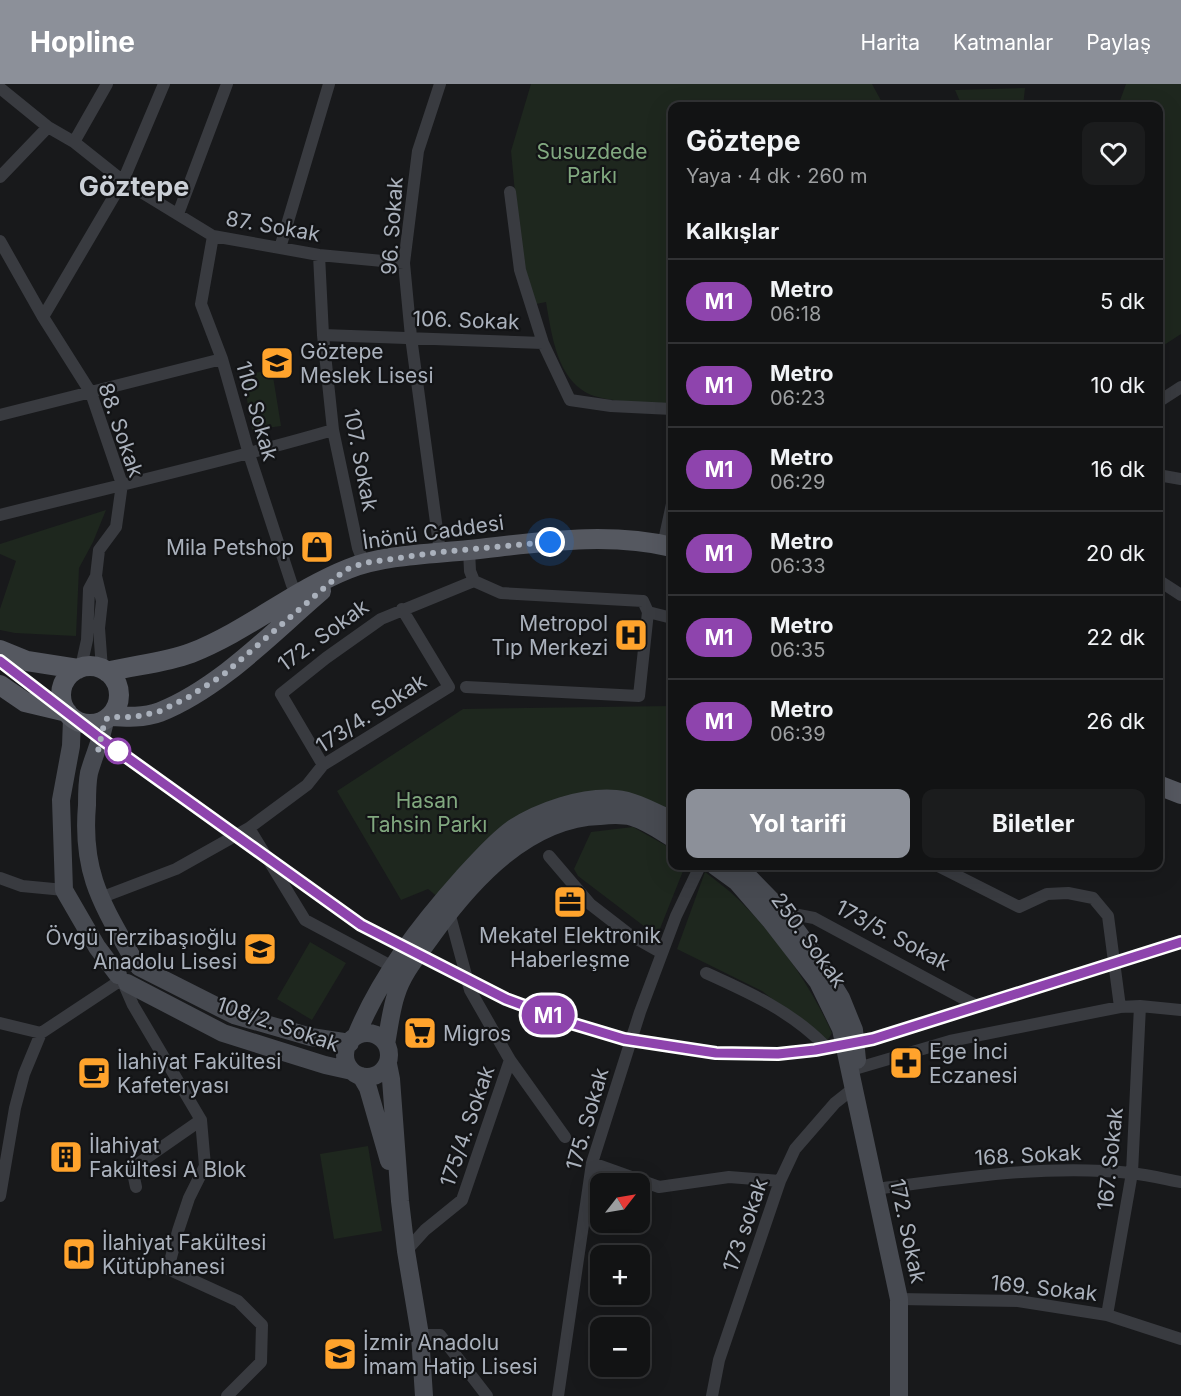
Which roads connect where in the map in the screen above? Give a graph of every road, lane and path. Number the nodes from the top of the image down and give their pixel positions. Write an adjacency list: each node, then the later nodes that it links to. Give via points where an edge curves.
1 (164, 84): 10 (street)
2 (227, 84): 12 (street)
3 (329, 84): 15 (street)
4 (440, 84): 17 (street, 96. Sokak, via 418,151)
5 (106, 85): 8 (street)
6 (0, 88): 7 (street, 87. Sokak)
7 (48, 127): 8 (street, 87. Sokak); 9 (street)
8 (75, 142): 10 (street, 87. Sokak)
9 (0, 177)
10 (123, 181): 12 (street, 87. Sokak); 18 (street)
11 (510, 192): 21 (street, via 520,270)
12 (178, 214): 13 (street, 87. Sokak)
13 (213, 236): 15 (street, 87. Sokak); 22 (street, 110. Sokak, via 201,304)
14 (0, 241): 18 (street, 88. Sokak)
15 (280, 248): 16 (street, 87. Sokak)
16 (319, 255): 17 (street, 87. Sokak); 19 (street, 107. Sokak)
17 (404, 263): 20 (street, 96. Sokak)
18 (43, 317): 24 (street, 88. Sokak)
19 (323, 335): 20 (street, 106. Sokak); 28 (street, 107. Sokak)
20 (411, 337): 21 (street, 106. Sokak); 36 (street, 96. Sokak)
21 (543, 343): 26 (street, 106. Sokak, via 570,400)
22 (222, 359): 24 (street); 29 (street, 110. Sokak)
23 (1181, 387): 25 (street)
24 (91, 393): 27 (street); 32 (street, 88. Sokak)
25 (1163, 399)
26 (668, 409)
27 (0, 415)
28 (333, 430): 29 (street); 37 (street, 107. Sokak)
29 (249, 454): 32 (street); 42 (street, 110. Sokak, via 292,585)
30 (1163, 476): 31 (street)
31 (1181, 479)
32 (122, 484): 33 (street); 39 (street, 88. Sokak, via 116,527 99,550)
33 (0, 515)
34 (667, 546): 35 (main road, İnönü Caddesi, via 590,538)
35 (469, 550): 36 (main road, İnönü Caddesi); 40 (street)
36 (440, 552): 37 (main road, İnönü Caddesi)
37 (364, 563): 38 (main road, İnönü Caddesi)
38 (345, 570): 42 (main road, İnönü Caddesi); 54 (main road, İnönü Caddesi, via 223,675 187,698 158,712)
39 (96, 576): 48 (street, 88. Sokak, via 89,590 87,640); 49 (street, 88. Sokak, via 102,601 99,628)
40 (474, 581): 44 (street, 172. Sokak); 45 (street, via 501,594 644,601)
41 (1163, 583): 43 (street)
42 (299, 593): 49 (main road, İnönü Caddesi, via 235,632 191,653 152,664)
43 (1181, 595)
44 (402, 609): 51 (street, 172. Sokak); 55 (street, 172. Sokak, via 331,654 281,694)
45 (648, 612): 46 (street); 52 (street, via 639,696)
46 (668, 617)
47 (0, 650): 48 (main road, via 27,661)
48 (79, 668): 49 (main road); 53 (main road, via 62,689 61,698)
49 (105, 670): 54 (main road, via 118,685 120,694 118,704)
50 (0, 685): 53 (main road, via 25,702)
51 (449, 687): 55 (street, 173/4. Sokak)
52 (466, 687)
53 (70, 715): 54 (main road, via 91,724); 67 (main road, 108/2. Sokak, via 71,746 61,800)
54 (107, 718): 68 (main road, via 89,774 85,829 86,855)
55 (323, 765): 59 (street, 173/4. Sokak, via 307,785)
56 (1163, 787): 57 (main road)
57 (1181, 794)
58 (668, 818): 73 (main road, via 615,799 553,809 530,820 512,830 479,860)
59 (249, 828): 68 (street, 173/4. Sokak, via 176,869); 73 (street, via 305,920)
60 (668, 835): 69 (main road, via 630,816 581,816 562,822 514,848 488,869)
61 (549, 856): 71 (street, via 590,904 630,935)
62 (698, 870): 71 (street, 175. Sokak)
63 (720, 870): 70 (main road, 250. Sokak)
64 (741, 870): 70 (main road, 250. Sokak)
65 (946, 870): 78 (street, via 1019,907 1047,894 1093,898 1108,916)
66 (0, 878): 67 (street, via 22,886)
67 (64, 890): 75 (main road, 108/2. Sokak)
68 (100, 898): 72 (main road)
69 (449, 912): 83 (main road, via 402,980); 85 (street, via 470,990)
70 (777, 916): 77 (street, 173/5. Sokak, via 814,918); 87 (main road, 250. Sokak, via 814,954 842,999 854,1030); 89 (main road, 250. Sokak, via 818,982 841,1029)
71 (662, 953): 92 (street, 175. Sokak, via 639,1012)
72 (137, 965): 75 (main road, via 123,963 118,968); 82 (main road, 108/2. Sokak, via 234,1015 311,1037)
73 (393, 967): 82 (main road)
74 (706, 973): 84 (street, via 768,1002)
75 (122, 980): 81 (street); 88 (main road, 108/2. Sokak, via 223,1033); 90 (street)
76 (1140, 1006): 78 (street); 79 (street); 93 (street, 167. Sokak)
77 (979, 1007)
78 (1119, 1007): 87 (street, via 950,1041)
79 (1181, 1010)
80 (0, 1023): 81 (street)
81 (41, 1032): 98 (street, via 15,1108)
82 (353, 1039): 83 (main road, via 362,1034 376,1035); 88 (main road, via 345,1053)
83 (386, 1044): 86 (main road)
84 (824, 1045)
85 (510, 1060): 91 (street); 100 (street, 175/4. Sokak, via 462,1200)
86 (388, 1064): 88 (main road, via 372,1077); 99 (main road)
87 (858, 1068): 89 (main road)
88 (356, 1074): 99 (main road, via 368,1088)
89 (854, 1088): 94 (street, 173 sokak, via 835,1103 795,1149); 97 (main road, 172. Sokak)
90 (201, 1120): 96 (street, via 132,1168); 106 (street, via 205,1166 189,1198 168,1269 238,1301 262,1325 261,1362)
91 (566, 1137)
92 (592, 1163): 94 (street, via 659,1187 729,1177); 109 (street, 175. Sokak)
93 (1132, 1173): 95 (street, 168. Sokak); 97 (street, 168. Sokak, via 1041,1171); 102 (street, 167. Sokak)
94 (780, 1182): 110 (street, 173 sokak, via 719,1360)
95 (1181, 1182)
96 (136, 1187)
97 (876, 1189): 101 (main road, 172. Sokak)
98 (0, 1191)
99 (400, 1200): 100 (main road)
100 (406, 1251): 103 (main road)
101 (899, 1299): 102 (street, 169. Sokak, via 1018,1301); 105 (main road, 172. Sokak)
102 (1107, 1315): 104 (street, 169. Sokak)
103 (420, 1335): 107 (main road); 108 (street, via 440,1335)
104 (1181, 1339)
105 (900, 1393)
106 (227, 1396)
107 (424, 1396)
108 (487, 1396)
109 (558, 1396)
110 (712, 1396)

